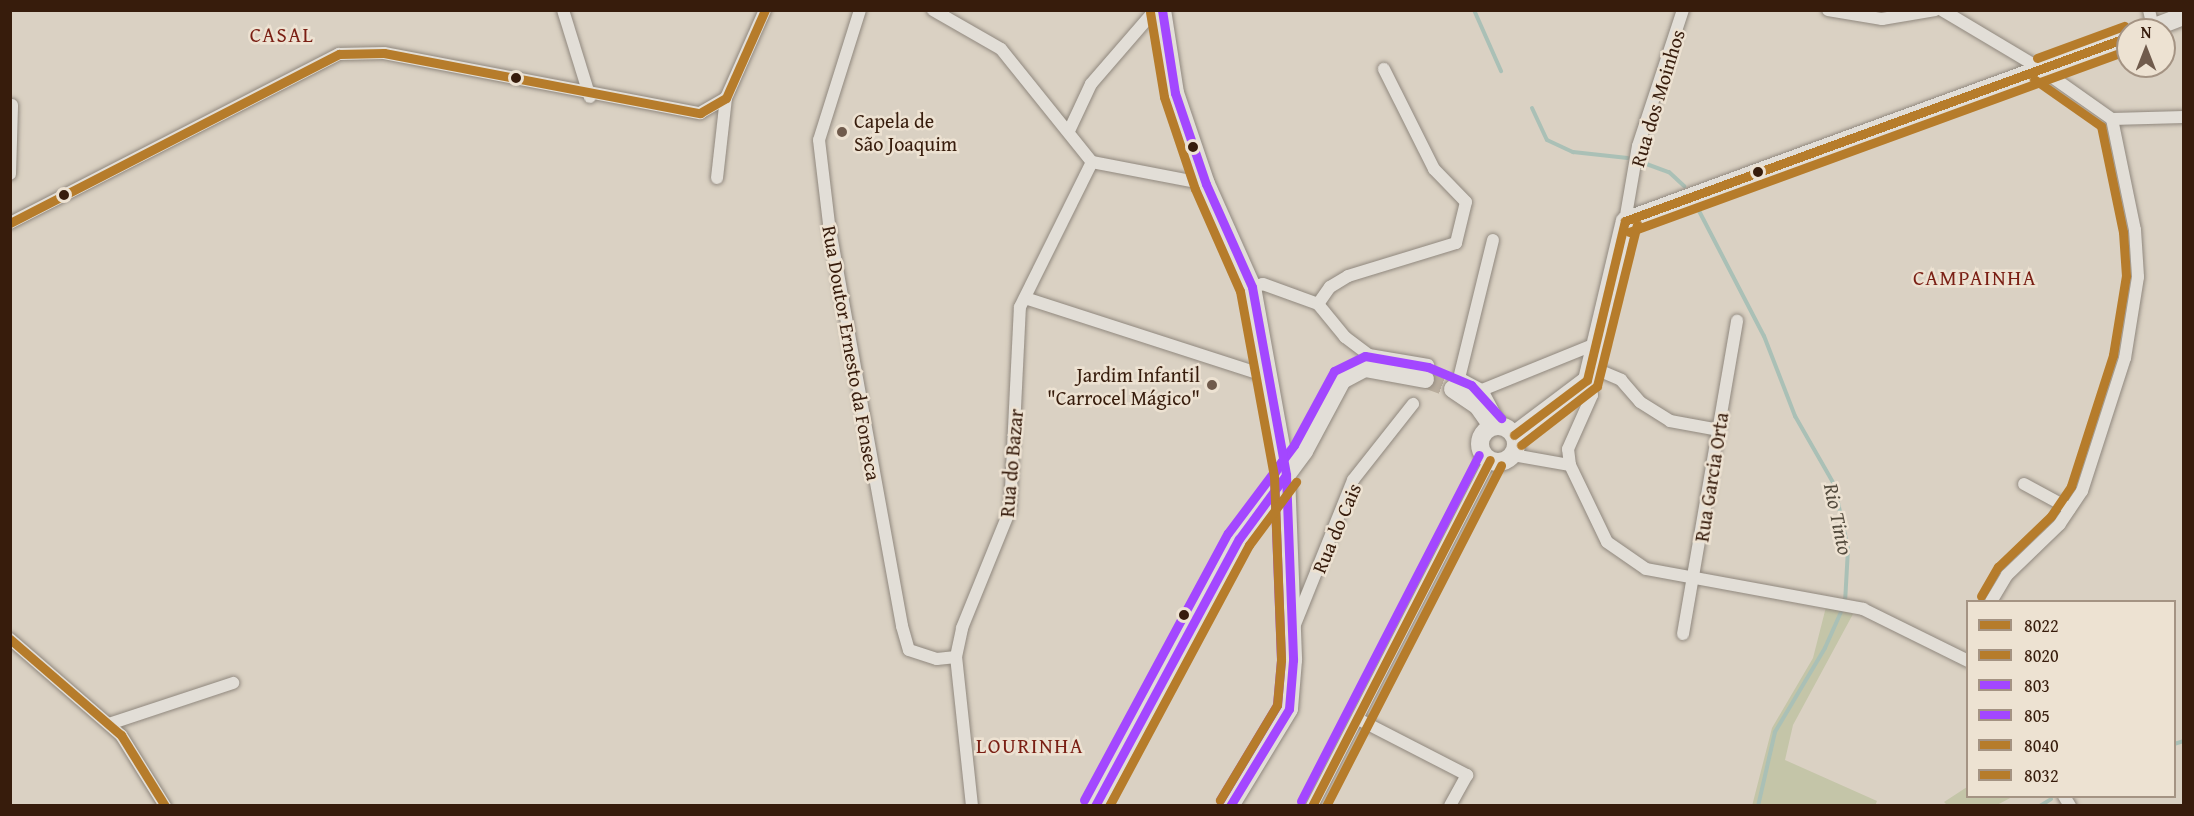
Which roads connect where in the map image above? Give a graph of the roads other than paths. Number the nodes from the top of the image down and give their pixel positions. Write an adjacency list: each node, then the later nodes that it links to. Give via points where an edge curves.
1 (563, 10): 14 (street)
2 (765, 10): 15 (street)
3 (860, 10): 51 (street, Rua Doutor Ernesto da Fonseca, via 819,140 825,201 902,626 909,650 937,659)
4 (933, 10): 19 (street, via 1001,49)
5 (1155, 10): 19 (street, via 1091,84)
6 (1162, 10): 23 (street, via 1174,93)
7 (1683, 10): 25 (street, Rua dos Moinhos, via 1638,146)
8 (1828, 10): 9 (street, via 1882,19)
9 (1935, 10)
10 (1942, 10): 13 (street)
11 (2116, 41): 13 (street)
12 (1384, 69): 29 (street, via 1434,169 1466,202 1462,223 1456,243 1348,276 1330,286)
13 (2041, 69): 18 (street); 25 (street)
14 (590, 97): 15 (street, via 687,113 709,111); 24 (street, via 384,53 339,54)
15 (726, 98): 22 (street)
16 (12, 105): 21 (street)
17 (2184, 117): 18 (street)
18 (2112, 119): 45 (street, via 2135,230 2138,277 2125,358 2082,491)
19 (1069, 131): 20 (street)
20 (1092, 162): 23 (street); 28 (street, Rua do Bazar)
21 (10, 174)
22 (717, 178)
23 (1206, 184): 27 (street)
24 (12, 218)
25 (1625, 221): 31 (street)
26 (1493, 240): 36 (street, via 1459,378)
27 (1252, 287): 29 (street, via 1263,284); 34 (street)
28 (1025, 298): 34 (street); 51 (street, Rua do Bazar, via 1020,307 1010,510 962,628)
29 (1318, 304): 32 (street, via 1345,337 1369,355)
30 (1737, 321): 39 (street, Rua Garcia Orta)
31 (1600, 342): 33 (street); 36 (street)
32 (1427, 372): 43 (street, via 1354,370 1341,381)
33 (1589, 373): 38 (street); 39 (street, via 1621,380 1640,402 1670,421); 42 (street, via 1592,395 1568,449)
34 (1270, 377): 43 (street)
35 (1453, 389): 38 (street)
36 (1482, 390): 38 (street)
37 (1413, 404): 48 (street, Rua do Cais, via 1353,480)
38 (1502, 429): 40 (street); 41 (street, via 1480,445)
39 (1719, 430): 46 (street, Rua Garcia Orta)
40 (1513, 455): 41 (street, via 1502,462); 42 (street)
41 (1490, 460): 54 (street)
42 (1570, 465): 46 (street, via 1598,530 1612,547 1646,569)
43 (1286, 475): 48 (street); 58 (street, via 1239,539)
44 (2024, 484): 45 (street)
45 (2070, 509): 47 (street, via 2007,575)
46 (1694, 578): 49 (street, Rua Garcia Orta); 52 (street, via 1847,605)
47 (1992, 600)
48 (1293, 631): 59 (street, via 1288,709)
49 (1683, 634)
50 (10, 639): 55 (street)
51 (956, 657): 57 (street, Rua do Bazar)
52 (1966, 661)
53 (233, 683): 55 (street)
54 (1358, 719): 60 (street); 61 (street, via 1467,775)
55 (109, 724): 56 (street, via 139,758)
56 (165, 806)
57 (972, 806)
58 (1095, 806)
59 (1230, 806)
60 (1312, 806)
61 (1450, 806)

